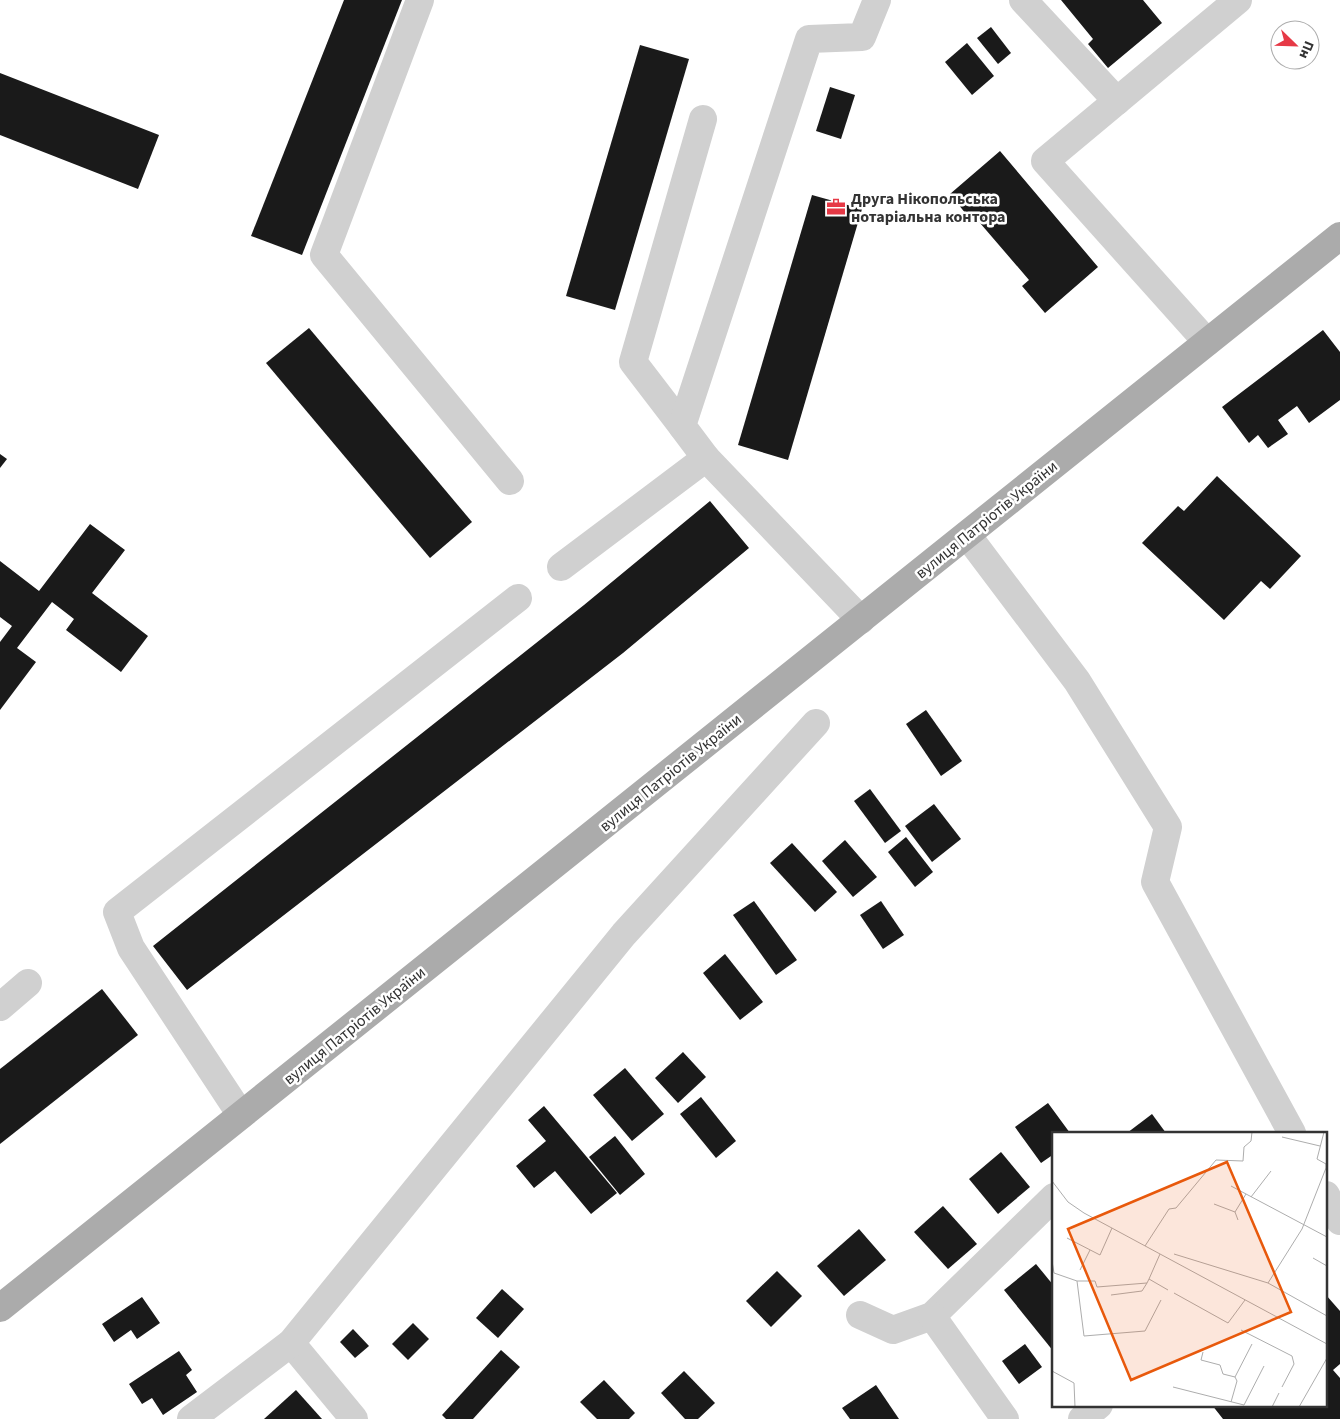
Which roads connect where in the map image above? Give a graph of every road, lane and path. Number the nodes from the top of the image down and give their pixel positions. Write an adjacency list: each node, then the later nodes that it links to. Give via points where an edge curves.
1 (420, 0): 11 (street, via 324,255)
2 (877, 0): 9 (street, via 862,37 809,38)
3 (1023, 0): 5 (street)
4 (1238, 0): 5 (street)
5 (1117, 101): 8 (street, via 1046,161)
6 (703, 119): 9 (street, via 633,362)
7 (1340, 236): 8 (main road, вулиця Патріотів України)
8 (1208, 342): 12 (main road, вулиця Патріотів України)
9 (682, 426): 10 (street)
10 (706, 458): 13 (street); 15 (street)
11 (510, 481)
12 (967, 535): 15 (main road, вулиця Патріотів України); 20 (street, via 1077,681 1168,827 1155,882)
13 (561, 567)
14 (518, 598): 19 (street, via 117,912 131,948)
15 (861, 620): 19 (main road, вулиця Патріотів України)
16 (816, 723): 27 (street, via 624,934)
17 (28, 983): 18 (street)
18 (0, 1007)
19 (241, 1115): 24 (main road, вулиця Патріотів України)
20 (1291, 1132)
21 (1052, 1199): 26 (street)
22 (1328, 1199): 23 (street)
23 (1340, 1221)
24 (0, 1308)
25 (860, 1315): 26 (street, via 893,1330)
26 (932, 1316): 31 (street)
27 (290, 1343): 29 (street); 30 (street)
28 (1098, 1406): 32 (street)
29 (191, 1419)
30 (354, 1419)
31 (1005, 1419)
32 (1082, 1419)

